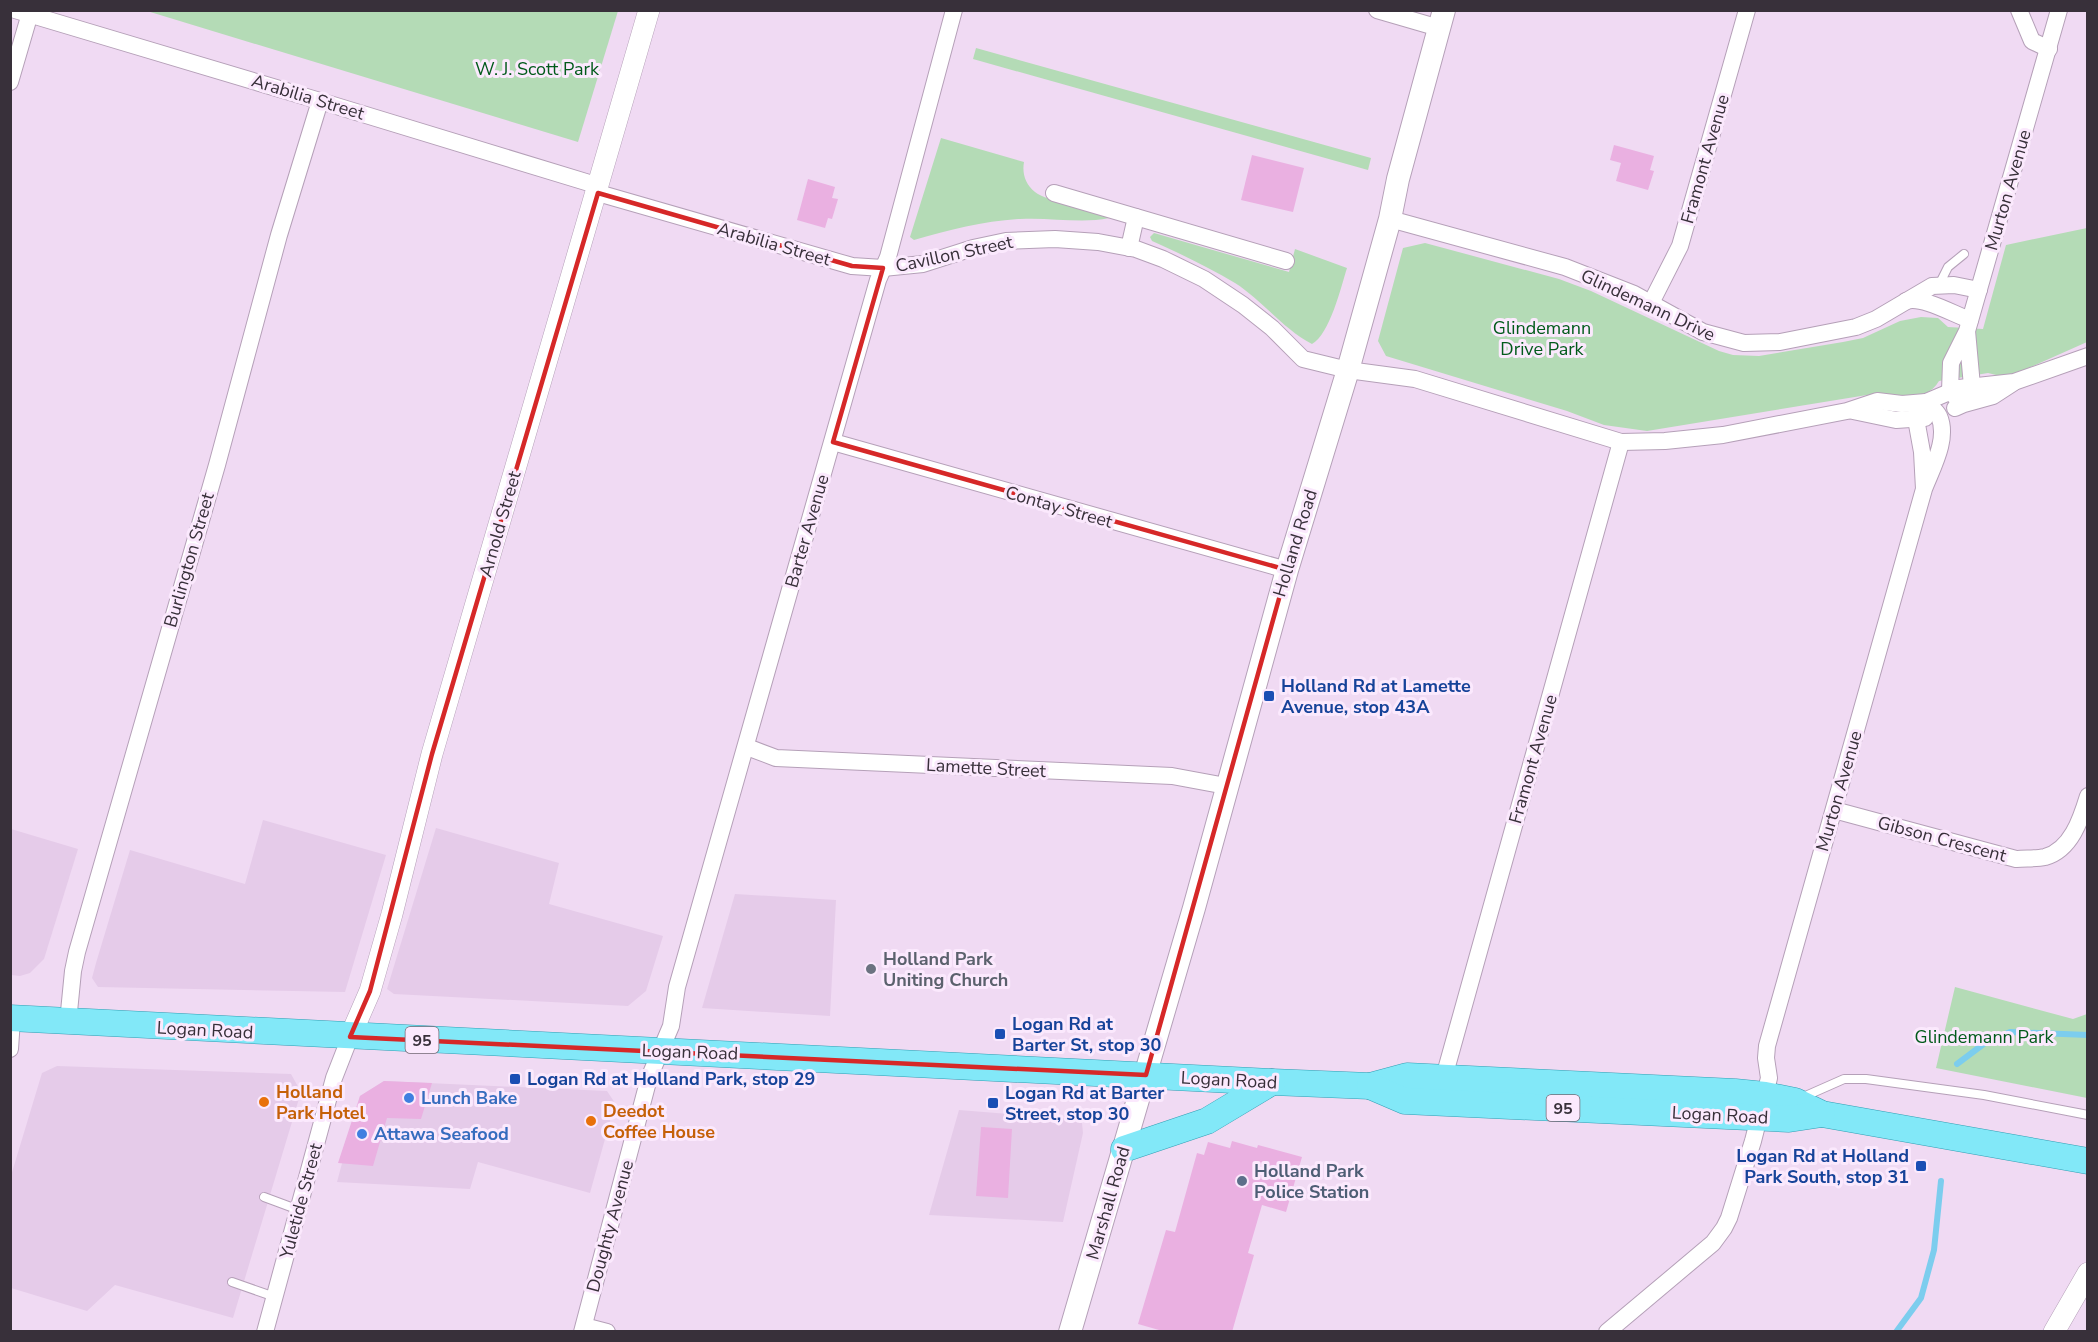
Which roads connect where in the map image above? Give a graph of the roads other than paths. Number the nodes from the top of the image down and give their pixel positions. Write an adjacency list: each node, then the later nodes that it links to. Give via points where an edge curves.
1 (650, 10): 12 (street, Arnold Street)
2 (954, 10): 19 (street, Barter Avenue)
3 (1377, 10): 8 (street)
4 (1747, 10): 23 (street, Framont Avenue, via 1680,246)
5 (2019, 10): 9 (street, via 2032,41)
6 (2059, 10): 9 (street, Murton Avenue)
7 (25, 12): 10 (street); 11 (street, Arabilia Street)
8 (1442, 19): 15 (main road, Holland Road)
9 (2049, 49): 21 (street, Murton Avenue)
10 (10, 82)
11 (320, 101): 12 (street, Arabilia Street); 44 (street, Burlington Street, via 77,952)
12 (598, 189): 19 (street, Arabilia Street, via 852,266); 45 (street, Arnold Street, via 432,754 370,991)
13 (1054, 193): 14 (street)
14 (1136, 217): 16 (street); 18 (street)
15 (1390, 219): 23 (street, Glindemann Drive, via 1565,267); 26 (main road, Holland Road)
16 (1129, 248): 19 (street, Cavillon Street, via 1055,239 1006,241 923,264); 26 (street, Cavillon Street, via 1204,279 1272,327 1303,358)
17 (1964, 254): 20 (lane, via 1948,267)
18 (1286, 261)
19 (883, 268): 35 (street, Barter Avenue)
20 (1939, 285): 21 (street); 22 (street, Glindemann Drive)
21 (1979, 290): 24 (street, Murton Avenue)
22 (1905, 302): 23 (street, Glindemann Drive, via 1849,329 1753,344 1712,336); 24 (street, via 1923,302)
23 (1651, 303)
24 (1969, 326): 28 (street, Murton Avenue); 29 (street, Murton Avenue, via 1951,363)
25 (2088, 356): 27 (street)
26 (1348, 370): 36 (street, via 1415,379); 38 (main road, Holland Road)
27 (2014, 382): 28 (street); 31 (street, via 1988,398)
28 (1972, 386): 29 (street); 31 (street)
29 (1950, 391): 30 (street); 31 (street)
30 (1926, 402): 32 (street, via 1877,401); 33 (street); 34 (street)
31 (1962, 404): 33 (street)
32 (1847, 411): 34 (street, via 1896,420); 36 (street, via 1723,435)
33 (1939, 415): 34 (street); 37 (street, Murton Avenue, via 1940,446)
34 (1916, 419): 37 (street, Murton Avenue)
35 (832, 442): 38 (street, Contay Street); 39 (street, Barter Avenue)
36 (1621, 442): 49 (street, Framont Avenue)
37 (1924, 489): 42 (street, Murton Avenue)
38 (1287, 570): 40 (main road, Holland Road)
39 (747, 747): 40 (street, Lamette Street, via 776,758 1172,776); 47 (street, Barter Avenue, via 677,987 671,1026)
40 (1226, 786): 48 (main road, Holland Road)
41 (2088, 796): 42 (street, Gibson Crescent, via 2081,819 2066,843 2046,857 2016,859)
42 (1834, 810): 53 (street, Murton Avenue, via 1767,1046 1769,1078)
43 (11, 1019): 44 (main road, Logan Road / 95); 46 (street)
44 (68, 1022): 45 (main road, Logan Road / 95)
45 (350, 1037): 47 (main road, Logan Road / 95); 59 (street, Yuletide Street, via 334,1078)
46 (10, 1049)
47 (659, 1051): 48 (main road, Logan Road / 95); 63 (street, Doughty Avenue)
48 (1146, 1075): 50 (main road, Logan Road / 95); 56 (main road, Marshall Road)
49 (1444, 1077): 51 (main road, Logan Road / 95, via 1407,1076); 53 (main road, Logan Road / 95)
50 (1272, 1082): 51 (main road, Logan Road / 95); 56 (main road, via 1207,1121)
51 (1370, 1086): 53 (main road, Logan Road / 95, via 1405,1101)
52 (1795, 1101): 53 (main road, Logan Road / 95); 54 (main road, Logan Road / 95); 55 (lane, via 1844,1079 1866,1079 1984,1095)
53 (1762, 1106): 54 (main road, Logan Road / 95, via 1789,1119); 67 (street, Murton Avenue, via 1729,1218 1718,1237)
54 (1822, 1114): 57 (main road, Logan Road / 95)
55 (2088, 1115)
56 (1124, 1149): 66 (main road, Marshall Road)
57 (2088, 1161)
58 (264, 1197): 59 (lane)
59 (300, 1210): 62 (street, Yuletide Street)
60 (2088, 1273): 68 (street)
61 (232, 1282): 62 (lane)
62 (275, 1297): 64 (street, Yuletide Street)
63 (583, 1329): 65 (street)
64 (265, 1332)
65 (607, 1332)
66 (1070, 1332)
67 (1607, 1332)
68 (2054, 1332)

